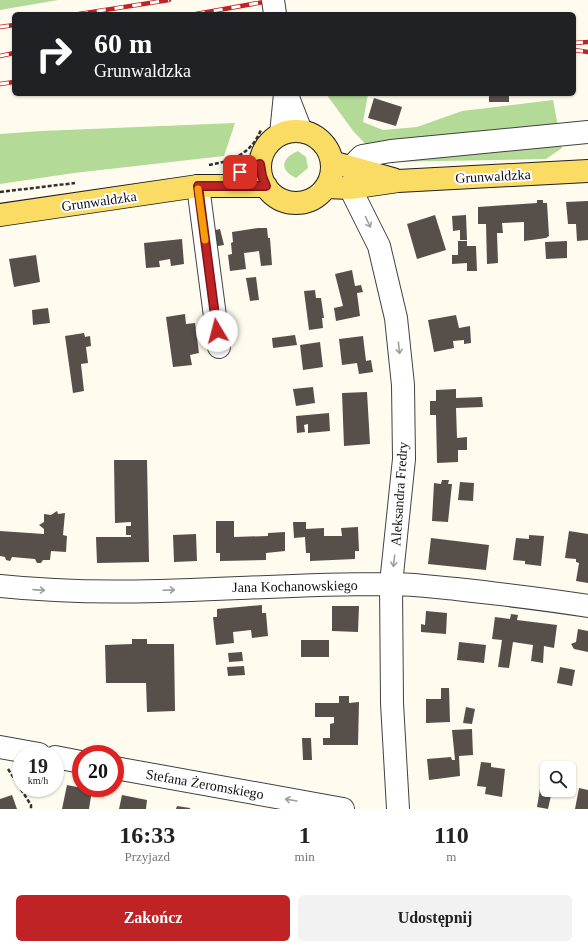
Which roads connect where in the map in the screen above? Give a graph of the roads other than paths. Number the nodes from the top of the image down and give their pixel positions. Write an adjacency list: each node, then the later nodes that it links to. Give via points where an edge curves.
1 (273, 0): 2 (street, bridge)
2 (275, 12)
3 (286, 96): 4 (street)
4 (281, 131): 6 (main road, via 271,141); 8 (main road, via 312,134 321,140)
5 (588, 132): 8 (street, via 384,152 362,156)
6 (260, 164): 9 (main road, Grunwaldzka); 10 (main road)
7 (588, 171): 8 (main road, Grunwaldzka, via 398,181)
8 (345, 172): 10 (main road, via 332,174 326,187 316,197 303,202 289,202 276,196); 13 (street, Aleksandra Fredry, one-way to 13, via 379,246 396,318 403,385 404,459)
9 (198, 186): 10 (main road, Grunwaldzka); 11 (main road, Grunwaldzka); 12 (street)
10 (266, 186)
11 (0, 215)
12 (219, 347)
13 (391, 584): 14 (street, Jana Kochanowskiego, one-way to 13, via 116,592 285,585); 15 (street, Jana Kochanowskiego, via 533,597); 18 (street, Aleksandra Fredry, via 392,702)
14 (0, 586)
15 (588, 606)
16 (124, 770): 17 (street, Stefana Żeromskiego, one-way to 16)
17 (343, 809)
18 (398, 809)

